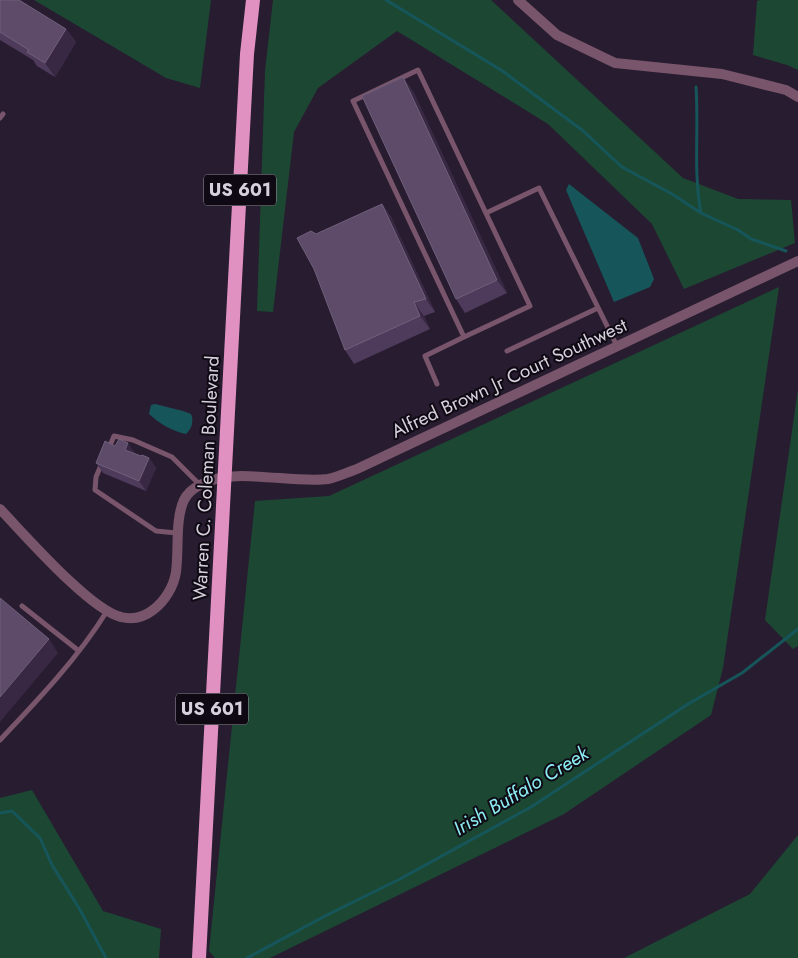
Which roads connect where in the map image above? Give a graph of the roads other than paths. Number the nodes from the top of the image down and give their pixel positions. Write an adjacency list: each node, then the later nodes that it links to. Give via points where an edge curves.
1 (253, 0): 13 (highway, Warren C. Coleman Boulevard / US 601, via 247,54)
2 (518, 0): 3 (street, via 557,35 615,63 722,74 786,90)
3 (798, 97)
4 (486, 213): 6 (lane, via 539,188); 7 (lane, via 530,306); 7 (lane, via 418,70 353,101)
5 (798, 261): 8 (street, Alfred Brown Jr Court Southwest)
6 (598, 308): 8 (lane); 9 (lane)
7 (464, 337): 10 (lane, via 425,356)
8 (617, 346): 13 (street, Alfred Brown Jr Court Southwest, via 357,469 329,479)
9 (507, 351)
10 (437, 384)
11 (107, 452): 14 (lane, via 114,436 133,440 172,457)
12 (103, 460): 16 (lane, via 95,490 156,531)
13 (224, 476): 14 (street); 21 (highway, Warren C. Coleman Boulevard / US 601)
14 (200, 485): 16 (street, via 184,500)
15 (0, 509): 18 (street, via 88,598)
16 (179, 533): 18 (street, via 176,574 158,607 136,618 119,617)
17 (22, 606): 19 (lane)
18 (107, 611): 19 (lane)
19 (79, 650): 20 (lane)
20 (0, 740)
21 (199, 958)

